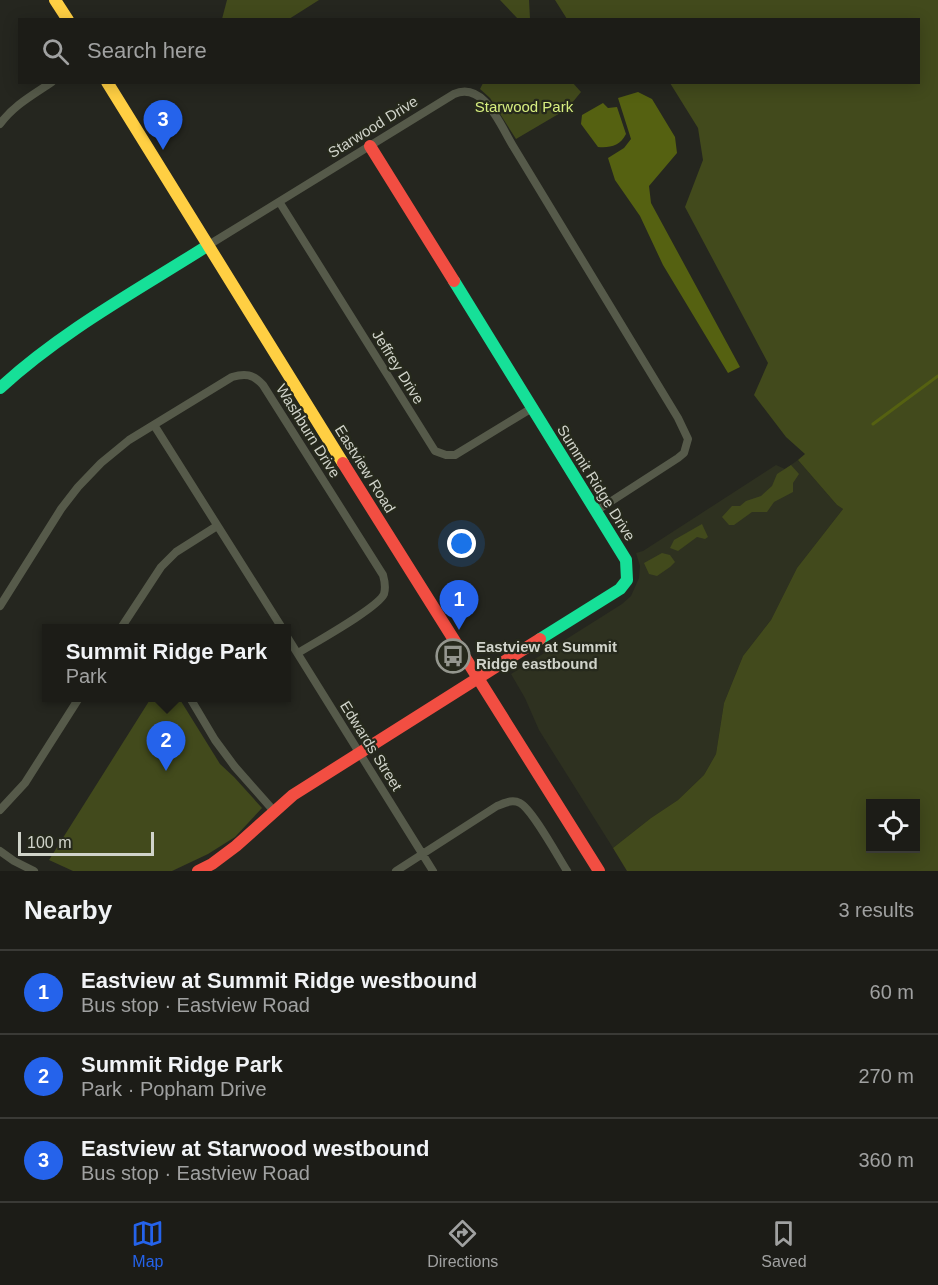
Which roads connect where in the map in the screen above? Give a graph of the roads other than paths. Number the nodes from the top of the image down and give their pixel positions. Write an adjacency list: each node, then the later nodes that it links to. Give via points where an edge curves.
1 (55, 0): 2 (street)
2 (67, 18)
3 (49, 84): 5 (street, via 6,115)
4 (108, 84): 8 (street, Eastview Road)
5 (0, 124)
6 (370, 146): 7 (street, Starwood Drive); 10 (street, Summit Ridge Drive); 12 (street, Starwood Drive, via 454,94 467,91 482,97 513,146 688,439 678,458)
7 (280, 203): 8 (street, Starwood Drive); 10 (street, Jeffrey Drive, via 435,451 455,455)
8 (207, 246): 9 (street, Starwood Drive, via 58,340); 19 (street, Eastview Road)
9 (0, 388)
10 (532, 408): 12 (street, Summit Ridge Drive)
11 (154, 425): 13 (street); 14 (street, Washburn Drive, via 115,451 78,487); 18 (street, Washburn Drive, via 232,377 242,374 257,379 383,575 385,593 374,606)
12 (596, 511): 19 (street, Summit Ridge Drive, via 626,560 624,585)
13 (217, 526): 15 (street, via 160,567); 16 (street)
14 (0, 606)
15 (124, 624)
16 (279, 624)
17 (291, 642): 18 (street, Edwards Street)
18 (298, 653): 22 (street, Edwards Street)
19 (479, 677): 22 (street, Summit Ridge Drive); 32 (street, Eastview Road)
20 (76, 702): 23 (street, via 25,783)
21 (192, 702): 24 (street, via 221,749)
22 (360, 752): 24 (street, Summit Ridge Drive); 26 (street, Edwards Street)
23 (0, 810)
24 (273, 810): 28 (street, Summit Ridge Drive, via 239,845)
25 (0, 851): 27 (street)
26 (423, 854): 29 (street); 30 (street, Edwards Street); 31 (street, via 497,806 515,801 527,808)
27 (34, 871)
28 (198, 871)
29 (396, 871)
30 (433, 871)
31 (567, 871)
32 (599, 871)

